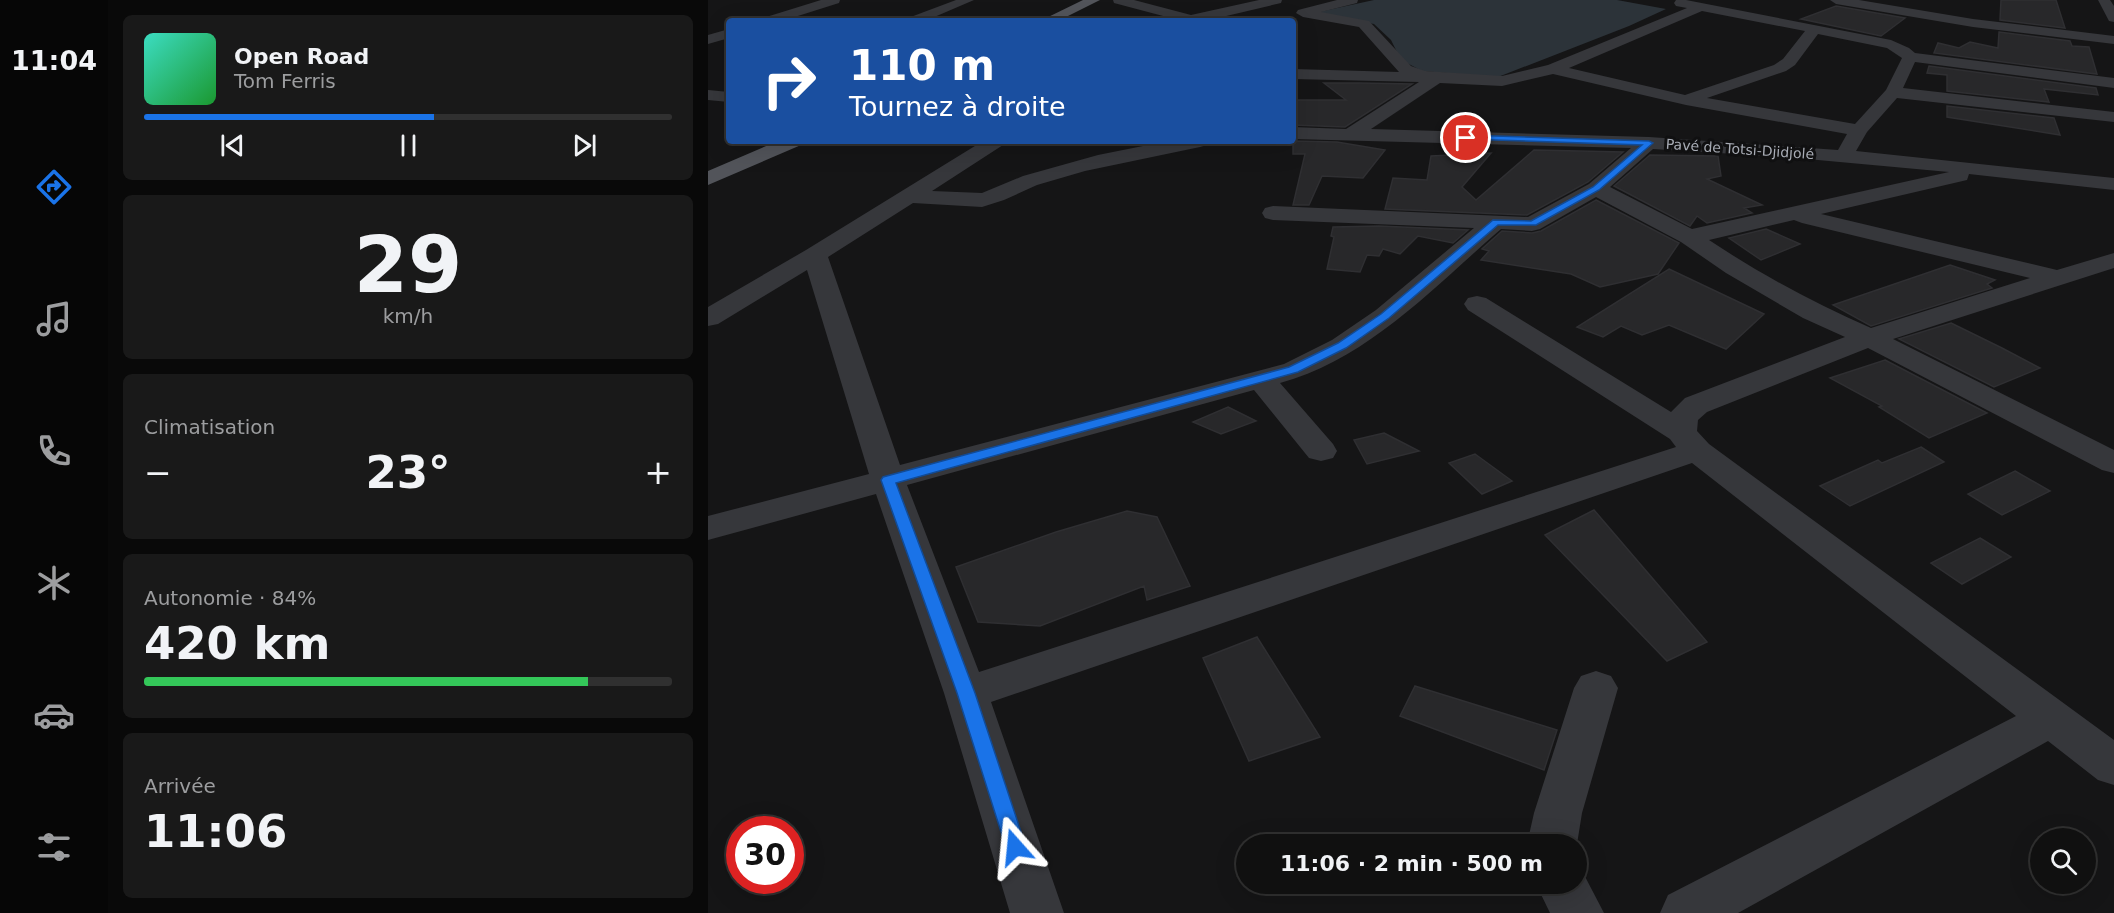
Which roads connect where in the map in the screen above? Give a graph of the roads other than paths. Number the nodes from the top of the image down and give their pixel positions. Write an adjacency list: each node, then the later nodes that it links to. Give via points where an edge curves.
1 (834, 0): 14 (street)
2 (968, 0): 15 (street)
3 (1094, 0): 16 (main road)
4 (1104, 0): 17 (main road)
5 (1119, 0): 18 (street)
6 (1276, 0): 19 (street)
7 (1352, 0): 21 (street, via 1304,13)
8 (1662, 0): 12 (street)
9 (1836, 0): 11 (street)
10 (2104, 0): 20 (street)
11 (1864, 2): 13 (street)
12 (1701, 7): 23 (street); 33 (street)
13 (1973, 17): 24 (street); 28 (street)
14 (777, 18)
15 (921, 18)
16 (1054, 18)
17 (1067, 18)
18 (1187, 18)
19 (1203, 18)
20 (2114, 18)
21 (1342, 20): 22 (street); 36 (street, via 1364,24 1379,48 1406,69)
22 (1303, 28)
23 (1814, 29): 30 (street); 41 (street, via 1780,68)
24 (1942, 31)
25 (726, 34): 26 (street)
26 (709, 39): 29 (street)
27 (1912, 39): 30 (street)
28 (2114, 40)
29 (726, 41)
30 (1891, 45): 31 (street)
31 (1910, 57): 37 (street); 38 (street)
32 (1339, 58): 34 (street)
33 (1553, 69): 36 (street, via 1502,81); 41 (street)
34 (1296, 71)
35 (1296, 72): 36 (street)
36 (1437, 78): 45 (street)
37 (2114, 83)
38 (1893, 92): 42 (street); 43 (street)
39 (709, 95): 40 (street)
40 (726, 97)
41 (1686, 100): 43 (street)
42 (2114, 117)
43 (1859, 130): 51 (street)
44 (1296, 133): 45 (street, Pavé de Totsi-Djidjolé)
45 (1351, 134): 46 (street, Pavé de Totsi-Djidjolé)
46 (1649, 143): 51 (street, Pavé de Totsi-Djidjolé); 56 (street)
47 (769, 144): 52 (main road)
48 (788, 144): 54 (main road)
49 (991, 144): 57 (street)
50 (1186, 144): 57 (street, via 1036,178 982,200)
51 (1843, 157): 53 (street, Pavé de Totsi-Djidjolé)
52 (708, 169)
53 (1988, 170): 55 (street, Pavé de Totsi-Djidjolé); 59 (street)
54 (708, 179)
55 (2114, 184)
56 (1596, 188): 60 (street, via 1532,224); 61 (street)
57 (909, 196): 62 (street)
58 (1273, 213): 60 (street)
59 (1795, 214): 61 (street); 64 (street)
60 (1496, 222): 68 (street, via 1385,316 1342,346 1294,370)
61 (1689, 237): 67 (street, via 1812,312)
62 (815, 255): 66 (street); 72 (street)
63 (2114, 260): 64 (street)
64 (2060, 278): 67 (street)
65 (1477, 304): 69 (street)
66 (708, 318)
67 (1869, 338): 69 (street, via 1696,405 1683,417); 71 (street)
68 (1261, 378): 70 (street); 72 (street)
69 (1689, 441): 75 (street); 76 (street)
70 (1321, 452)
71 (2114, 463)
72 (888, 480): 73 (street); 75 (street)
73 (708, 528)
74 (1596, 688): 78 (street)
75 (966, 693): 80 (street)
76 (2052, 717): 77 (street); 82 (street)
77 (2114, 766)
78 (1554, 834)
79 (1567, 894): 81 (street)
80 (1036, 913)
81 (1577, 913)
82 (1687, 913)

